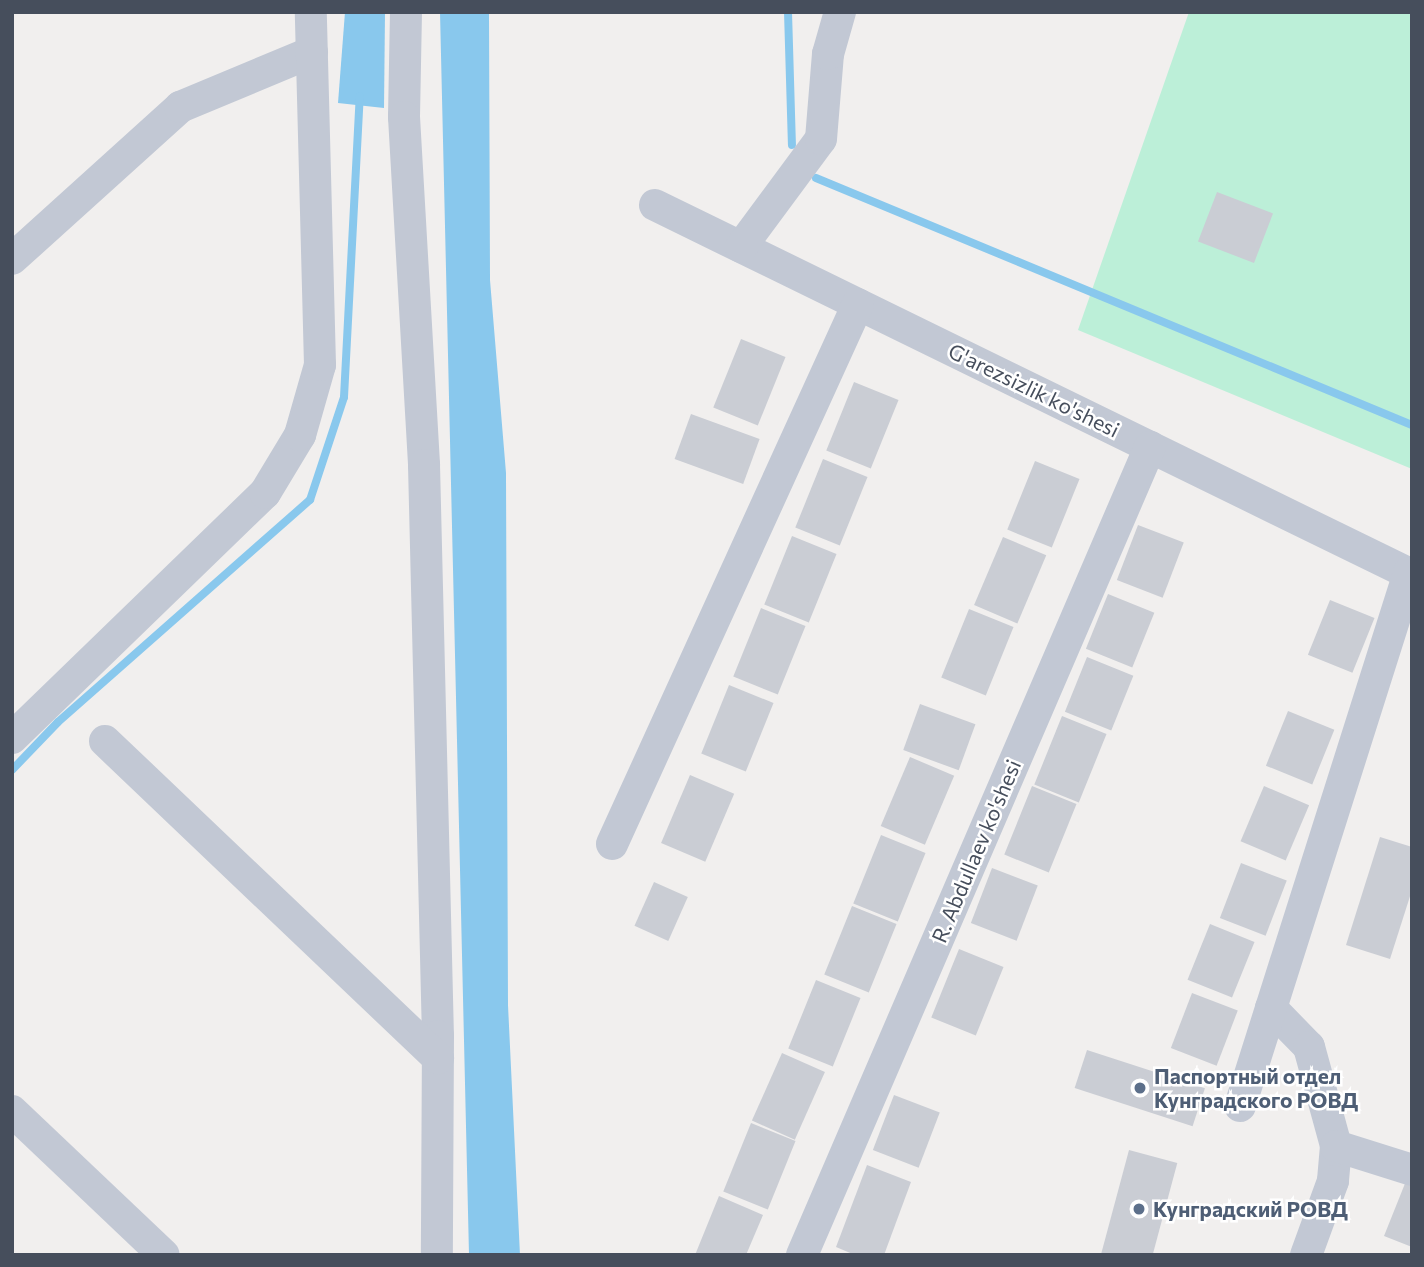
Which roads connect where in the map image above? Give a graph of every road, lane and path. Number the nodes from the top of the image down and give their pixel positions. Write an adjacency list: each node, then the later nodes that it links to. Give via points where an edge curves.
1 (311, 12): 4 (street)
2 (406, 12): 15 (street, via 404,117 424,465)
3 (840, 12): 6 (street, via 828,54 821,139)
4 (312, 52): 7 (street, via 180,107); 11 (street, via 320,365 300,435 265,493)
5 (655, 205): 6 (street, G'arezsizlik ko'shesi)
6 (741, 247): 8 (street, G'arezsizlik ko'shesi)
7 (12, 259)
8 (858, 304): 9 (street, G'arezsizlik ko'shesi); 13 (street)
9 (1150, 447): 10 (street, G'arezsizlik ko'shesi); 22 (street, R. Abdullaev ko'shesi)
10 (1410, 574): 14 (street)
11 (12, 738)
12 (105, 741): 15 (street)
13 (612, 844)
14 (1271, 1008): 16 (street); 18 (street, via 1309,1047)
15 (438, 1058): 21 (street)
16 (1240, 1105)
17 (12, 1111): 20 (street)
18 (1336, 1146): 19 (street); 23 (street, via 1333,1181)
19 (1412, 1170)
20 (163, 1255)
21 (437, 1255)
22 (802, 1255)
23 (1306, 1255)

